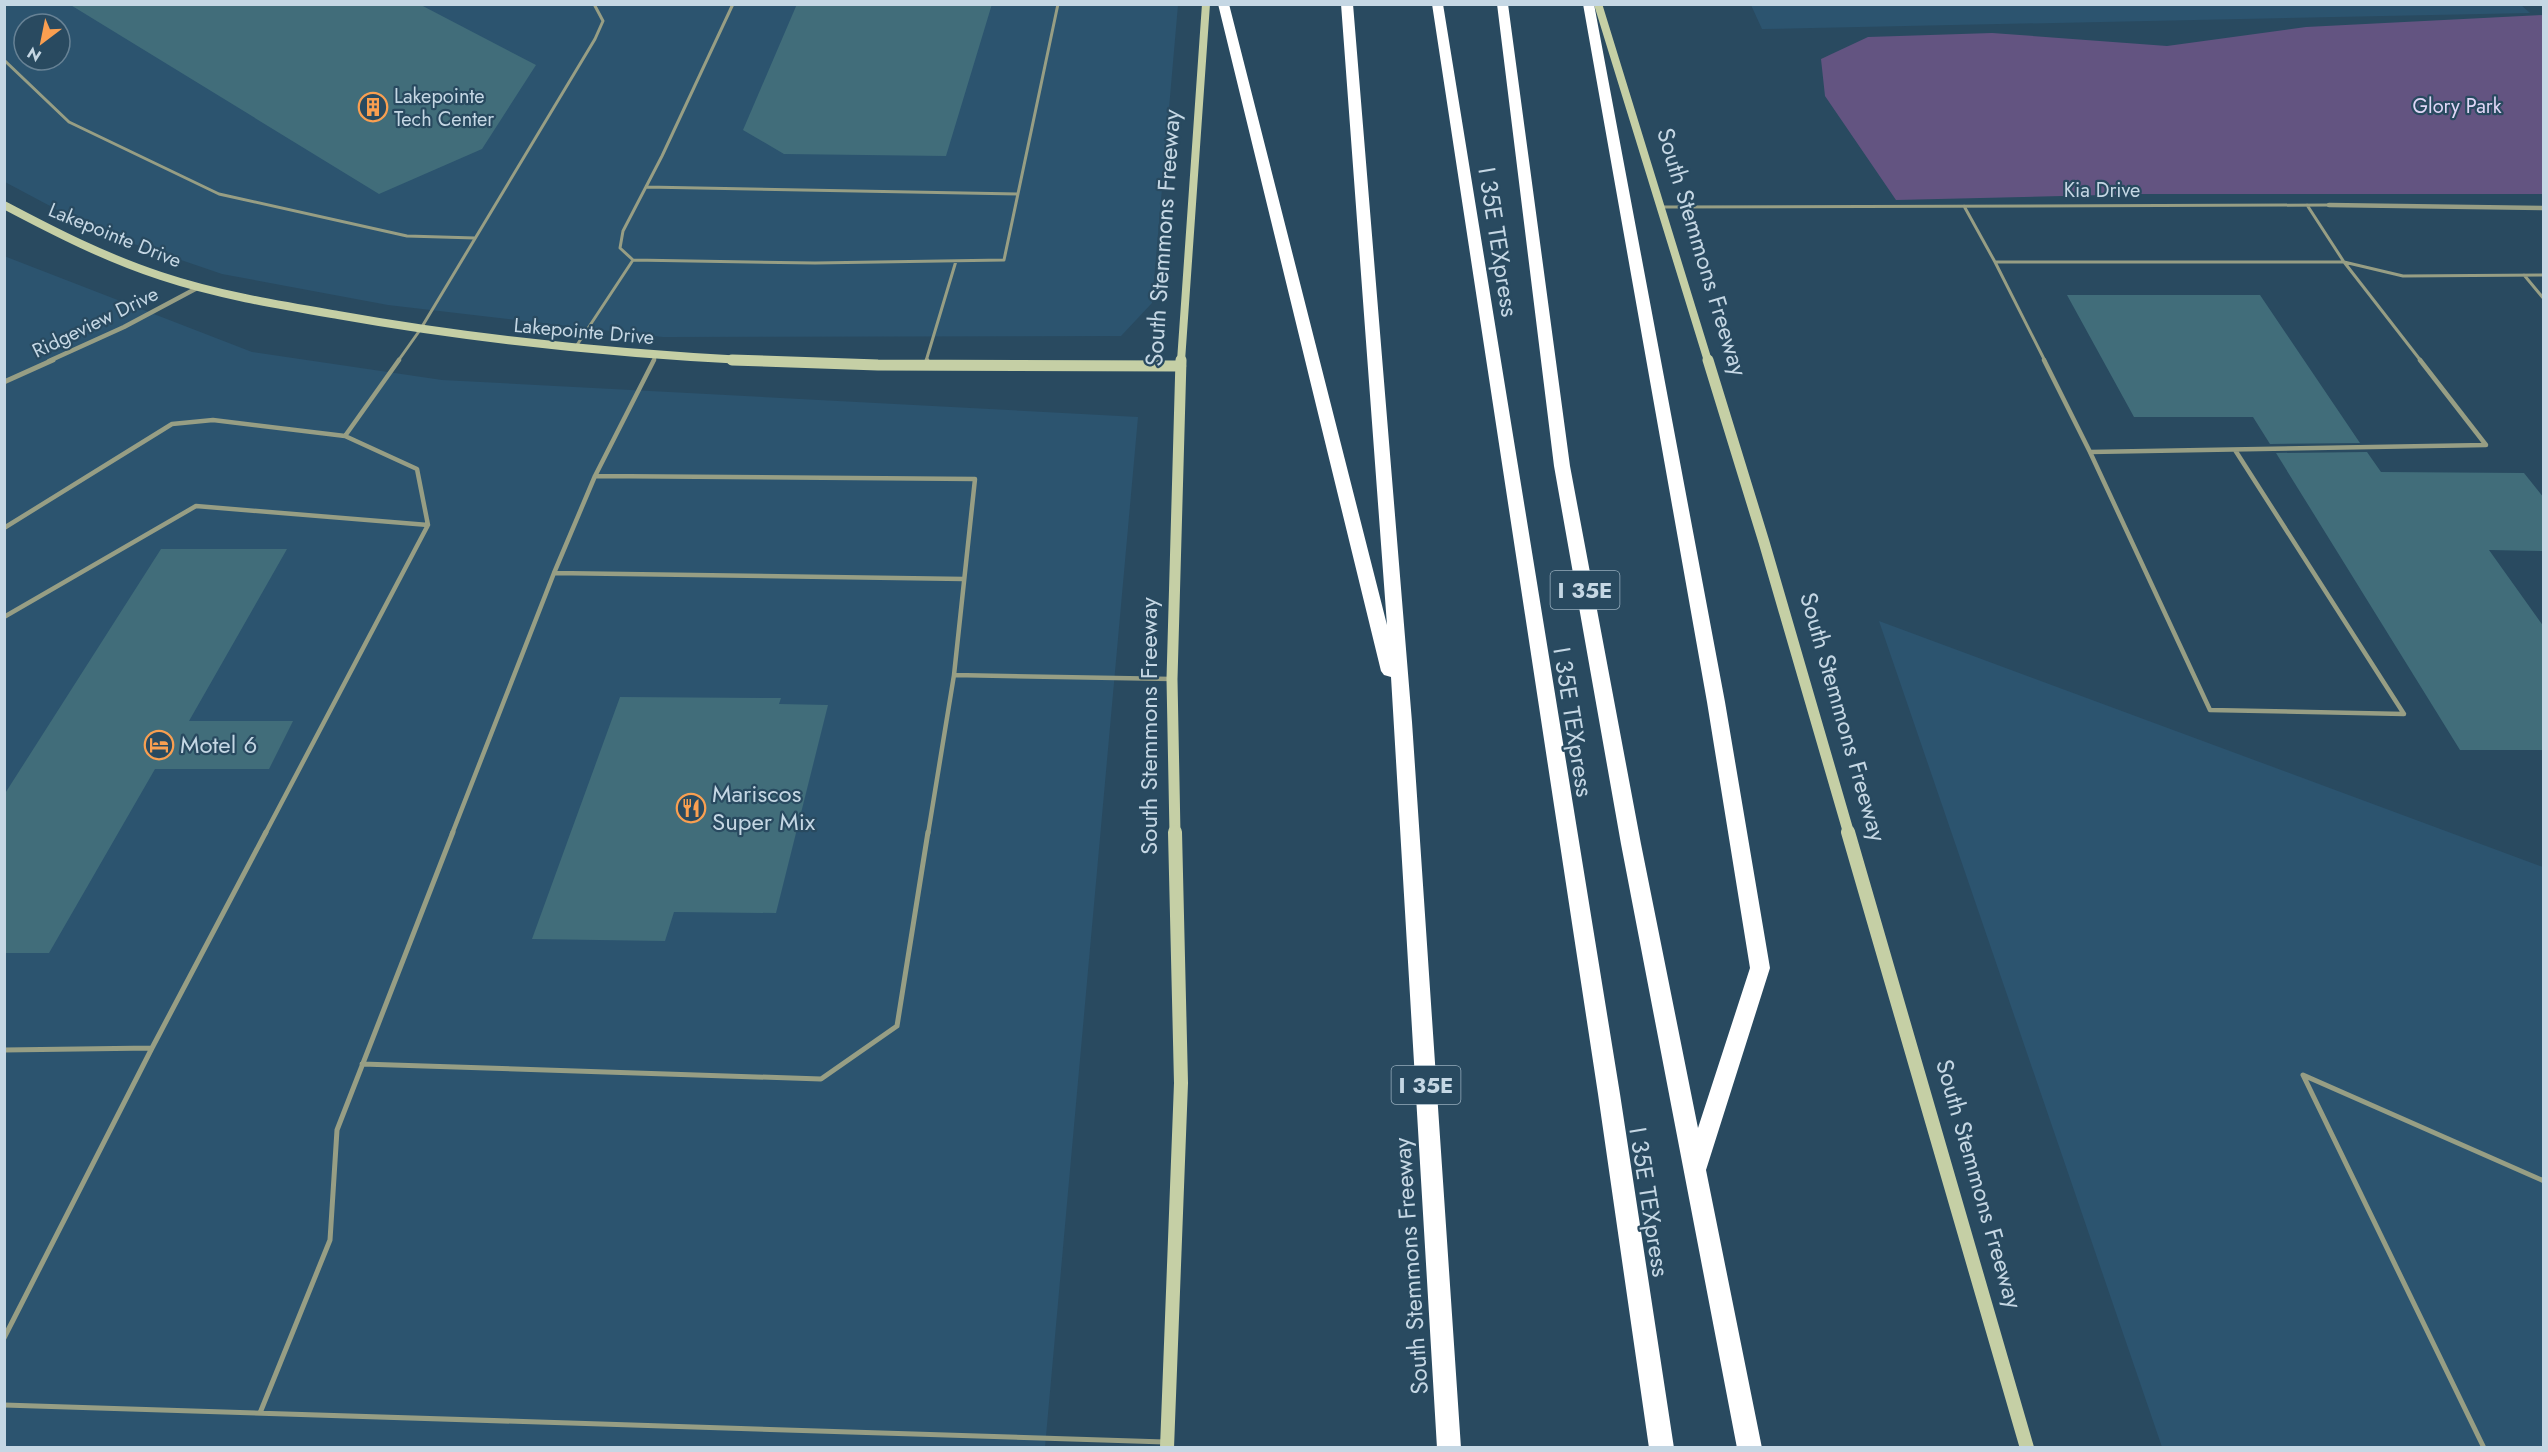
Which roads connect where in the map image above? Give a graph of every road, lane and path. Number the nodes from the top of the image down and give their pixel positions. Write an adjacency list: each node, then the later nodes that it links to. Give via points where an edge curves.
1 (594, 4): 20 (lane, via 603,21 595,39)
2 (733, 4): 12 (lane)
3 (1058, 4): 13 (lane)
4 (1206, 4): 32 (main road, South Stemmons Freeway)
5 (1223, 4): 46 (highway)
6 (1347, 4): 46 (highway, South Stemmons Freeway / I 35E)
7 (1437, 4): 57 (highway, I 35E TEXpress)
8 (1502, 4): 50 (highway, I 35E, via 1562,466)
9 (1588, 4): 50 (highway, via 1716,702 1760,968)
10 (1598, 4): 18 (main road, South Stemmons Freeway)
11 (4, 60): 20 (lane, via 69,122 219,194 407,236)
12 (646, 187): 13 (lane); 21 (lane, via 623,231 620,248)
13 (1018, 194): 22 (lane, via 1004,260)
14 (4, 205): 27 (main road, Lakepointe Drive, via 66,238 160,276)
15 (2307, 205): 16 (lane, Kia Drive); 17 (lane, Kia Drive); 24 (lane)
16 (2329, 205): 19 (street, Kia Drive)
17 (1964, 206): 18 (lane, Kia Drive); 23 (lane)
18 (1661, 207): 59 (main road, South Stemmons Freeway, via 1770,565)
19 (2544, 208)
20 (475, 238): 29 (lane)
21 (633, 260): 22 (lane); 30 (lane)
22 (956, 261): 33 (lane)
23 (1995, 262): 24 (lane); 37 (lane)
24 (2344, 262): 25 (lane, via 2403,276); 36 (lane, via 2486,446)
25 (2524, 275): 26 (lane); 28 (lane)
26 (2544, 275)
27 (199, 287): 29 (main road, Lakepointe Drive); 34 (street, Ridgeview Drive, via 124,327)
28 (2544, 299)
29 (420, 330): 30 (main road, Lakepointe Drive); 35 (lane)
30 (573, 350): 31 (main road, Lakepointe Drive)
31 (656, 356): 33 (main road, Lakepointe Drive); 38 (lane)
32 (1181, 366): 33 (main road, Lakepointe Drive); 45 (main road, South Stemmons Freeway)
33 (925, 367)
34 (4, 382)
35 (345, 436): 39 (lane, via 417,469); 40 (lane, via 213,420 172,424)
36 (2235, 450): 37 (lane); 37 (lane, via 2403,714 2210,710)
37 (2090, 453)
38 (595, 476): 41 (lane); 42 (lane, via 975,479)
39 (428, 525): 43 (lane, via 196,506); 47 (lane)
40 (4, 528)
41 (554, 573): 42 (lane); 49 (lane)
42 (964, 579): 44 (lane)
43 (4, 617)
44 (954, 675): 45 (lane); 49 (lane, via 897,1026 821,1079)
45 (1172, 680): 55 (main road, South Stemmons Freeway, via 1181,1083)
46 (1403, 722): 56 (highway, South Stemmons Freeway / I 35E)
47 (153, 1048): 48 (lane); 52 (lane)
48 (4, 1050)
49 (363, 1064): 54 (lane, via 337,1130 330,1240)
50 (1695, 1170): 58 (highway, I 35E)
51 (2544, 1181): 60 (lane, via 2303,1075)
52 (4, 1338)
53 (4, 1405): 54 (lane)
54 (260, 1413): 55 (lane)
55 (1167, 1445)
56 (1449, 1448)
57 (1662, 1448)
58 (1750, 1448)
59 (2027, 1448)
60 (2484, 1448)

